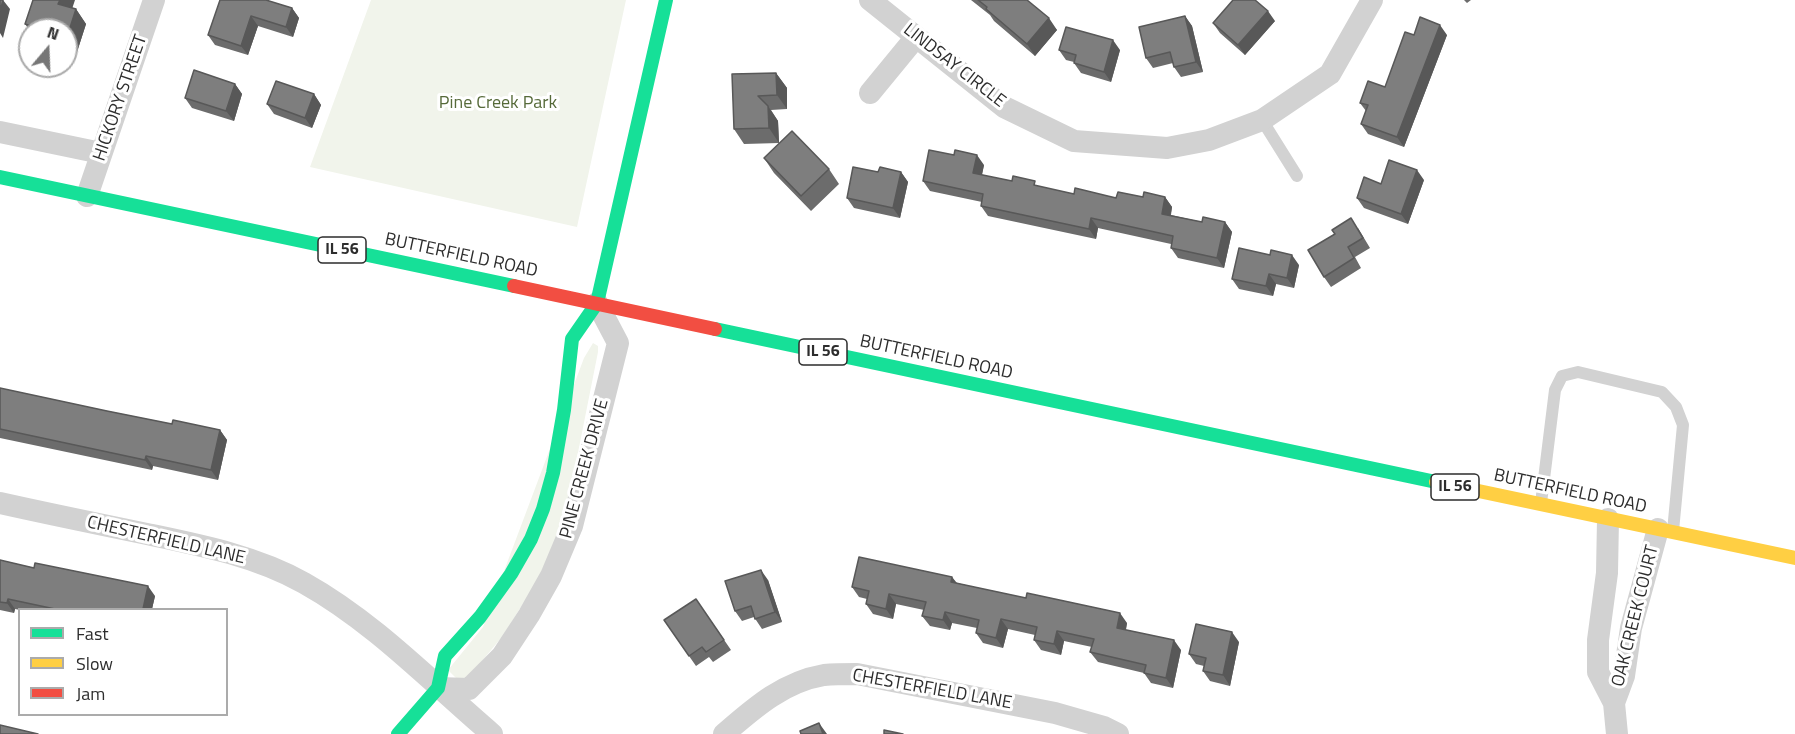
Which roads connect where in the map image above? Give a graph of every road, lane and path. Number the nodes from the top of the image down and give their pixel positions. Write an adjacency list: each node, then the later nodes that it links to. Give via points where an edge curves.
1 (154, 0): 9 (street, HICKORY STREET)
2 (666, 0): 13 (main road, PINE CREEK DRIVE)
3 (870, 0): 5 (street, LINDSAY CIRCLE)
4 (1372, 0): 7 (street, LINDSAY CIRCLE, via 1330,74)
5 (916, 37): 6 (street); 7 (street, LINDSAY CIRCLE, via 1004,106 1074,141 1167,148 1209,140)
6 (870, 93)
7 (1263, 120): 10 (lane)
8 (0, 132): 9 (street)
9 (101, 153): 12 (street, HICKORY STREET)
10 (1297, 176)
11 (0, 177): 12 (main road, BUTTERFIELD ROAD / IL 56)
12 (87, 196): 13 (main road, BUTTERFIELD ROAD / IL 56)
13 (597, 303): 15 (main road, BUTTERFIELD ROAD / IL 56); 19 (main road, PINE CREEK DRIVE, via 572,339 553,473 535,529 480,617 445,656); 19 (street, PINE CREEK DRIVE, via 618,343 572,526 551,576 502,656 469,689)
14 (0, 503): 19 (street, CHESTERFIELD LANE, via 199,545 258,562 336,602)
15 (1541, 505): 16 (main road, BUTTERFIELD ROAD / IL 56); 17 (lane, via 1555,390 1562,376 1578,372 1662,392 1676,407 1683,425)
16 (1608, 519): 17 (main road, BUTTERFIELD ROAD / IL 56); 20 (street, OAK CREEK COURT, via 1598,672)
17 (1665, 530): 18 (main road, BUTTERFIELD ROAD / IL 56); 20 (street, OAK CREEK COURT, via 1631,628 1624,676)
18 (1795, 558)
19 (438, 688): 21 (main road, PINE CREEK DRIVE); 22 (street, CHESTERFIELD LANE)
20 (1614, 703): 25 (street, OAK CREEK COURT)
21 (398, 734)
22 (492, 734)
23 (724, 734): 24 (street, CHESTERFIELD LANE, via 765,700 790,686 825,675 857,674 1055,713 1104,726)
24 (1118, 734)
25 (1617, 734)

